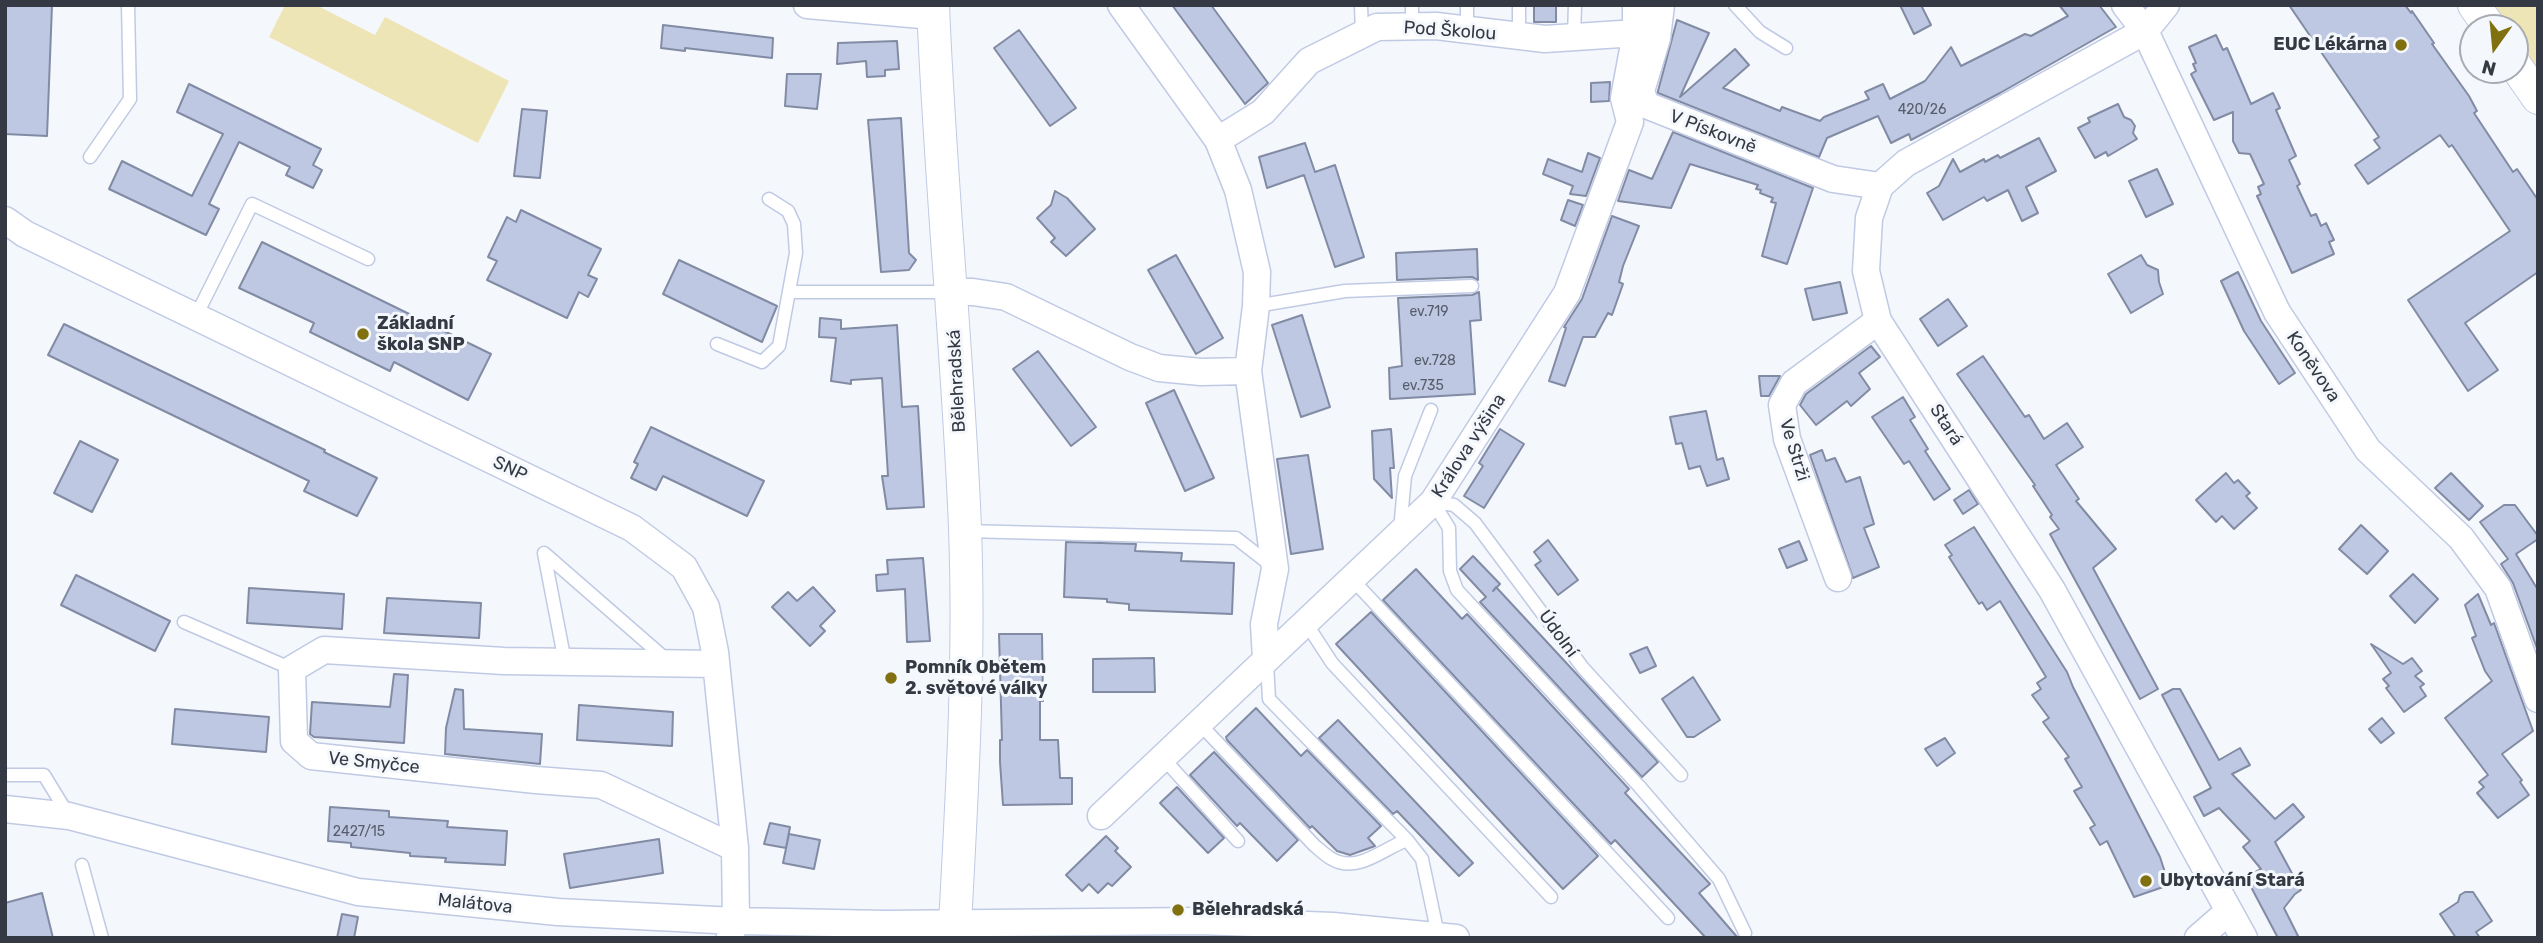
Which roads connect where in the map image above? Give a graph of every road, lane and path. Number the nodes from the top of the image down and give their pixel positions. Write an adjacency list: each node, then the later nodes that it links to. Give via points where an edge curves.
1 (128, 5): 22 (lane, via 130,99)
2 (807, 5): 12 (street)
3 (1121, 5): 21 (street)
4 (1361, 5): 17 (lane)
5 (1519, 5): 18 (lane)
6 (1575, 5): 19 (lane)
7 (1636, 5): 16 (street, Králova výšina)
8 (1661, 5): 23 (street, V Pískovně, via 1657,38 1641,91 1646,105 1833,178)
9 (1735, 5): 20 (lane, via 1760,32)
10 (2125, 5): 15 (street, Koněvova)
11 (2166, 5): 15 (street)
12 (933, 10): 29 (street, Bělehradská)
13 (1412, 16): 14 (street, Pod Školou, via 1436,26); 17 (street, Pod Školou)
14 (1467, 17): 18 (street, Pod Školou)
15 (2145, 31): 23 (street, via 1906,163); 49 (street, Koněvova, via 2277,312 2368,450 2461,538 2498,589)
16 (1636, 33): 19 (street, Pod Školou); 36 (street, Králova výšina, via 1624,98 1630,122 1567,293)
17 (1362, 34): 21 (street, Pod Školou, via 1310,61 1263,112)
18 (1519, 36): 19 (street, Pod Školou)
19 (1574, 37)
20 (1786, 48)
21 (1218, 140): 30 (street, via 1238,190 1257,272)
22 (90, 157)
23 (1880, 186): 32 (street, Stará, via 1869,218 1866,271)
24 (769, 199): 28 (lane, via 788,211 794,223 796,253)
25 (5, 220): 31 (street, SNP)
26 (368, 259): 31 (lane, via 252,204)
27 (1472, 286): 30 (lane, via 1345,291)
28 (790, 292): 29 (lane); 33 (lane, via 779,346 762,362)
29 (952, 292): 34 (street, via 1006,297 1159,368 1201,373); 37 (street, Bělehradská)
30 (1256, 306): 34 (street)
31 (196, 316): 47 (street, SNP, via 632,528 684,567 706,607)
32 (1878, 321): 40 (street, Ve Strži, via 1794,383 1782,405 1787,439); 62 (street, Stará, via 2052,590)
33 (717, 344)
34 (1248, 371): 39 (street)
35 (1431, 410): 38 (lane, via 1405,476)
36 (1433, 502): 38 (street, Králova výšina); 53 (lane, Údolní, via 1454,505 1475,523 1583,668); 66 (lane, via 1449,528 1450,571 1457,590 1719,879)
37 (965, 531): 39 (lane, via 1236,538); 67 (street, Bělehradská, via 966,675)
38 (1400, 534): 41 (street, Králova výšina)
39 (1275, 569): 44 (street, via 1264,624)
40 (1838, 578)
41 (1352, 579): 43 (street, Králova výšina); 63 (lane)
42 (184, 622): 48 (lane)
43 (1306, 623): 44 (street, Králova výšina); 61 (lane, via 1332,663)
44 (1266, 659): 50 (street, Králova výšina); 57 (lane, via 1269,699)
45 (565, 662): 46 (street); 46 (lane, via 544,553); 48 (street, via 324,650)
46 (671, 663): 47 (street)
47 (716, 664): 59 (street, SNP)
48 (292, 669): 59 (street, Ve Smyčce, via 294,741 311,756 601,785)
49 (2538, 699)
50 (1199, 723): 51 (street, Králova výšina); 57 (lane, via 1334,861 1366,861)
51 (1163, 758): 56 (street, Králova výšina); 58 (lane)
52 (5, 775): 55 (lane, via 44,775)
53 (1681, 775)
54 (5, 809): 55 (street, Malátova)
55 (69, 816): 64 (street, Malátova, via 358,892)
56 (1101, 816)
57 (1407, 840): 68 (lane, via 1422,859)
58 (1238, 841)
59 (735, 848): 64 (street, SNP)
60 (82, 865): 69 (lane)
61 (1551, 897)
62 (2229, 911): 70 (street); 71 (street, Stará)
63 (1668, 918)
64 (733, 929): 67 (street, Malátova)
65 (1205, 930): 67 (street, Malátova); 68 (street, Malátova, via 1333,926)
66 (1745, 933)
67 (955, 934)
68 (1447, 937)
69 (102, 938)
70 (2198, 938)
71 (2244, 938)

